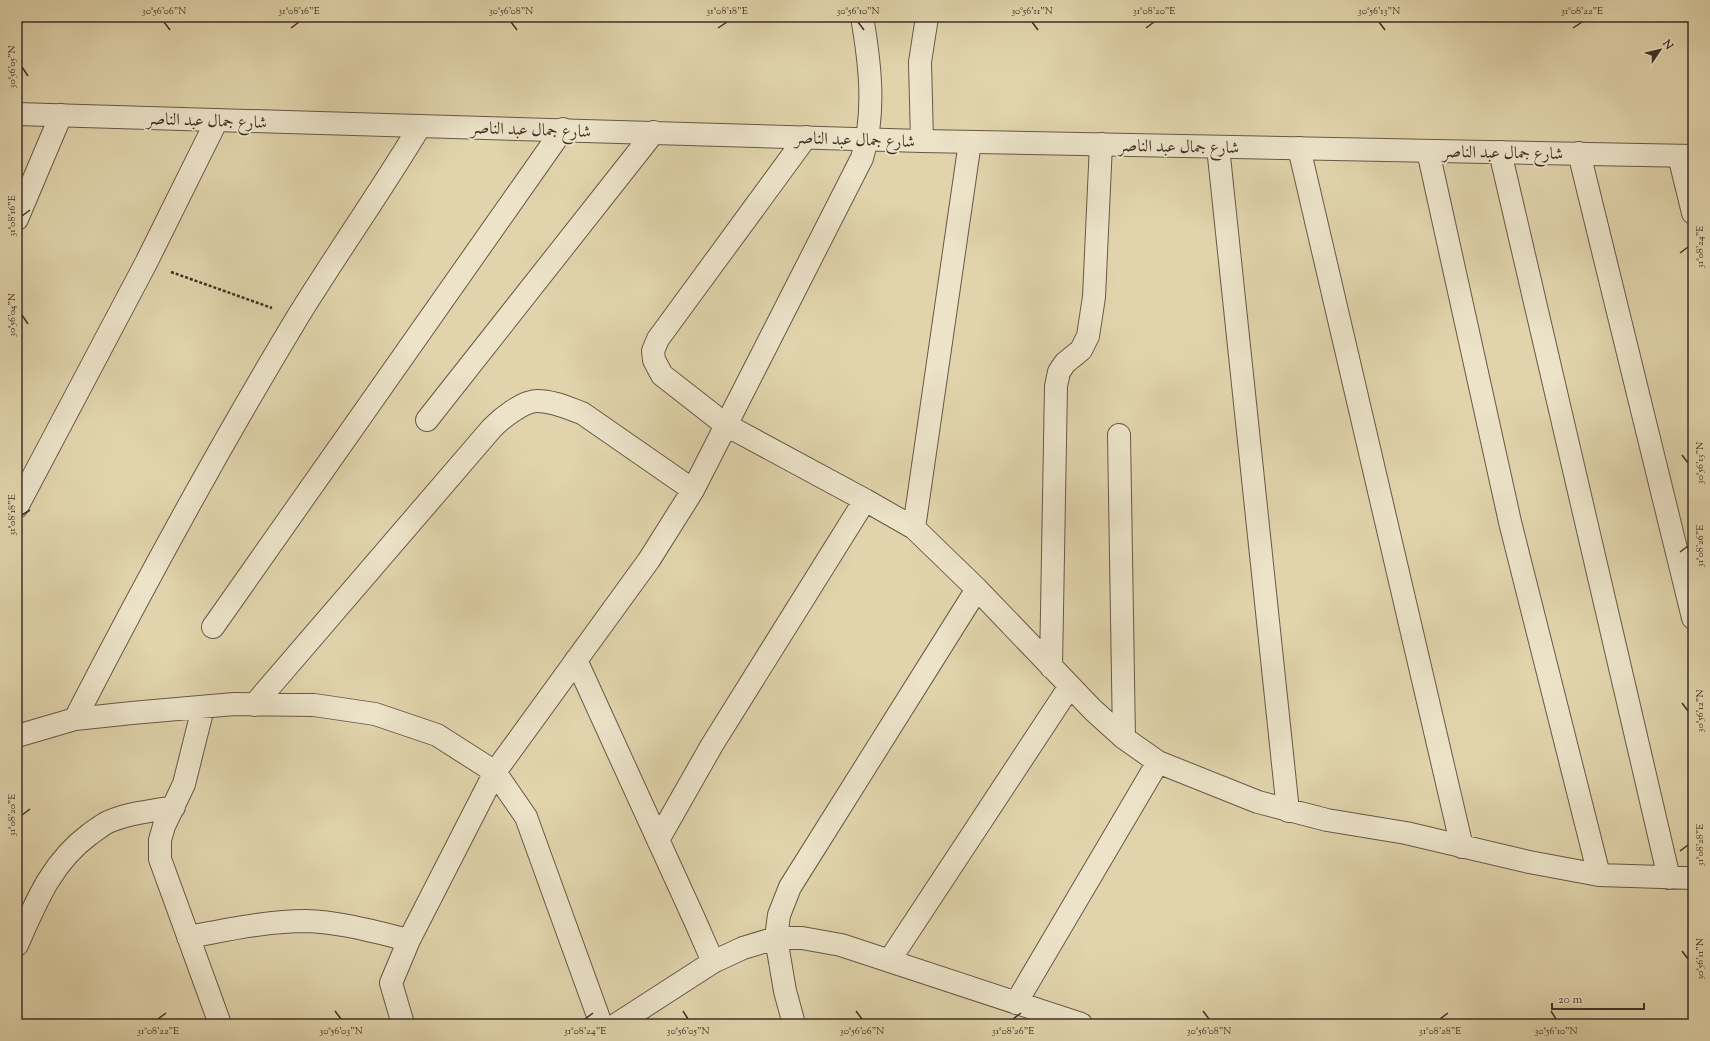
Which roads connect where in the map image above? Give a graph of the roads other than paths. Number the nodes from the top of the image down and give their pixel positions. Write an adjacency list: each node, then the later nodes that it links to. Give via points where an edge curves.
1 (862, 17): 10 (street, via 869,62)
2 (928, 17): 11 (street, via 920,62)
3 (17, 114): 4 (street, شارع جمال عبد الناصر)
4 (61, 116): 5 (street, شارع جمال عبد الناصر); 21 (street)
5 (217, 120): 6 (street, شارع جمال عبد الناصر); 27 (street, via 146,263)
6 (420, 126): 7 (street, شارع جمال عبد الناصر); 37 (street, via 298,317 213,461)
7 (563, 130): 8 (street, شارع جمال عبد الناصر); 31 (street)
8 (654, 132): 9 (street, شارع جمال عبد الناصر); 22 (street)
9 (806, 137): 10 (street, شارع جمال عبد الناصر); 23 (street, via 658,339 653,351 654,360 662,375)
10 (869, 138): 11 (street, شارع جمال عبد الناصر); 23 (street, via 862,158)
11 (922, 141): 12 (street, شارع جمال عبد الناصر)
12 (970, 142): 13 (street, شارع جمال عبد الناصر); 28 (street)
13 (1101, 144): 14 (street, شارع جمال عبد الناصر); 33 (street, via 1094,297 1088,336 1081,350 1065,363 1059,372 1056,386)
14 (1218, 146): 15 (street, شارع جمال عبد الناصر); 43 (street)
15 (1299, 148): 16 (street, شارع جمال عبد الناصر); 45 (street)
16 (1428, 151): 17 (street, شارع جمال عبد الناصر); 46 (street, via 1510,522)
17 (1500, 152): 18 (street, شارع جمال عبد الناصر); 47 (street)
18 (1579, 153): 19 (street, شارع جمال عبد الناصر); 30 (street)
19 (1686, 156): 20 (street)
20 (1693, 213)
21 (17, 219)
22 (427, 420)
23 (726, 425): 25 (street); 26 (street)
24 (1119, 435): 39 (street)
25 (692, 490): 32 (street, via 648,560); 35 (street, via 582,413 562,405 536,401 517,408 492,428)
26 (865, 500): 28 (street); 44 (street, via 712,745)
27 (17, 507)
28 (914, 528): 29 (street)
29 (977, 589): 33 (street); 50 (street, via 790,887 779,915)
30 (1693, 618)
31 (213, 627)
32 (576, 660): 41 (street); 44 (street)
33 (1051, 667): 34 (street)
34 (1070, 686): 39 (street); 53 (street)
35 (254, 705): 36 (street, via 234,704); 41 (street, via 314,705 375,714 437,735)
36 (203, 708): 37 (street); 42 (street, via 184,784)
37 (75, 719): 38 (street)
38 (17, 736)
39 (1124, 738): 40 (street)
40 (1158, 762): 43 (street, via 1258,802); 55 (street)
41 (495, 772): 51 (street); 58 (street, via 526,817)
42 (174, 807): 49 (street, via 160,840 160,859); 52 (street, via 130,815 106,823 80,842 59,862 44,887)
43 (1288, 810): 45 (street)
44 (658, 840): 54 (street)
45 (1462, 847): 46 (street)
46 (1599, 875): 47 (street)
47 (1669, 878): 48 (street)
48 (1693, 878)
49 (188, 937): 51 (street, via 266,923 307,921 351,926); 56 (street)
50 (776, 938): 53 (street, via 802,938 840,945); 54 (street, via 743,948); 60 (street, via 785,991)
51 (409, 940): 57 (street, via 391,983)
52 (17, 945)
53 (889, 961): 55 (street)
54 (713, 962): 59 (street)
55 (1016, 1003): 61 (street)
56 (220, 1024)
57 (403, 1024)
58 (601, 1024)
59 (617, 1024)
60 (794, 1024)
61 (1081, 1024)

